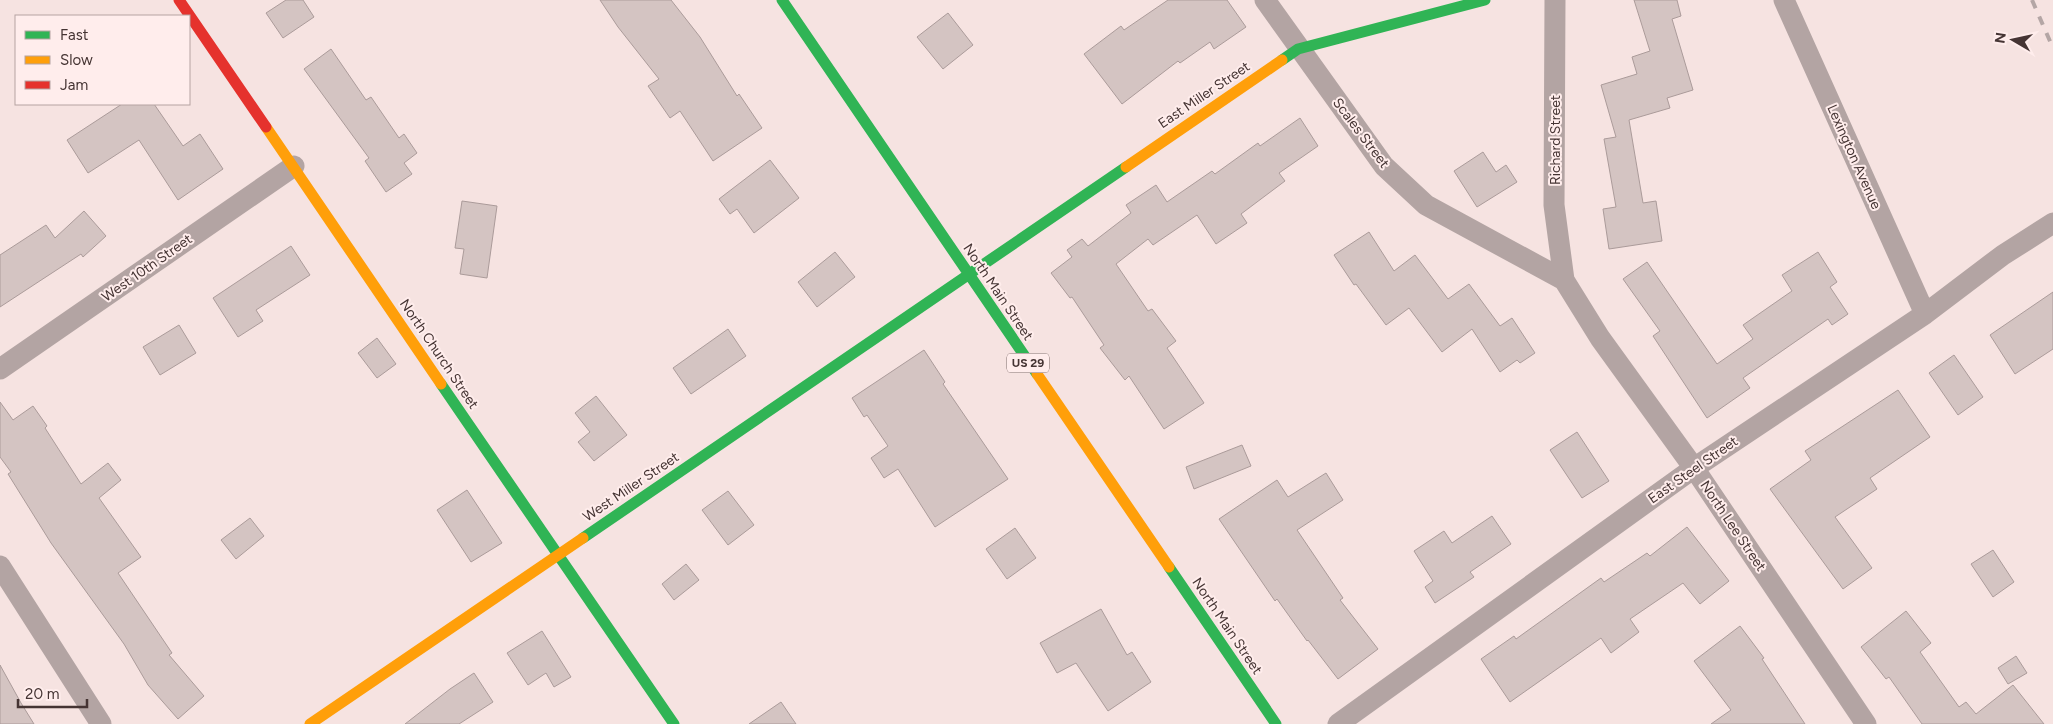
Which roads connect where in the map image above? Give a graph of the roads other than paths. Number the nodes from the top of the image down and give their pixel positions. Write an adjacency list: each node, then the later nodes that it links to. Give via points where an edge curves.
1 (179, 0): 7 (street, North Church Street)
2 (782, 0): 12 (street, North Main Street / US 29)
3 (1265, 0): 9 (street, Scales Street)
4 (1485, 0): 9 (street, East Miller Street)
5 (1555, 0): 13 (street, Richard Street, via 1554,205)
6 (1784, 0): 14 (street, Lexington Avenue)
7 (189, 15)
8 (190, 16): 10 (street, North Church Street)
9 (1298, 49): 12 (street, East Miller Street); 13 (street, Scales Street, via 1384,166 1426,205)
10 (294, 166): 15 (street, West 10th Street); 17 (street, North Church Street)
11 (2053, 223): 14 (street, East Steel Street, via 2003,255)
12 (967, 274): 17 (street, West Miller Street); 22 (street, North Main Street / US 29)
13 (1564, 280): 16 (street, North Lee Street, via 1600,338)
14 (1925, 314): 16 (street, East Steel Street)
15 (0, 369)
16 (1694, 468): 23 (street, East Steel Street); 24 (street, North Lee Street)
17 (556, 556): 20 (street, West Miller Street); 21 (street, North Church Street)
18 (0, 566): 19 (street)
19 (101, 724)
20 (310, 724)
21 (674, 724)
22 (1276, 724)
23 (1338, 724)
24 (1866, 724)

